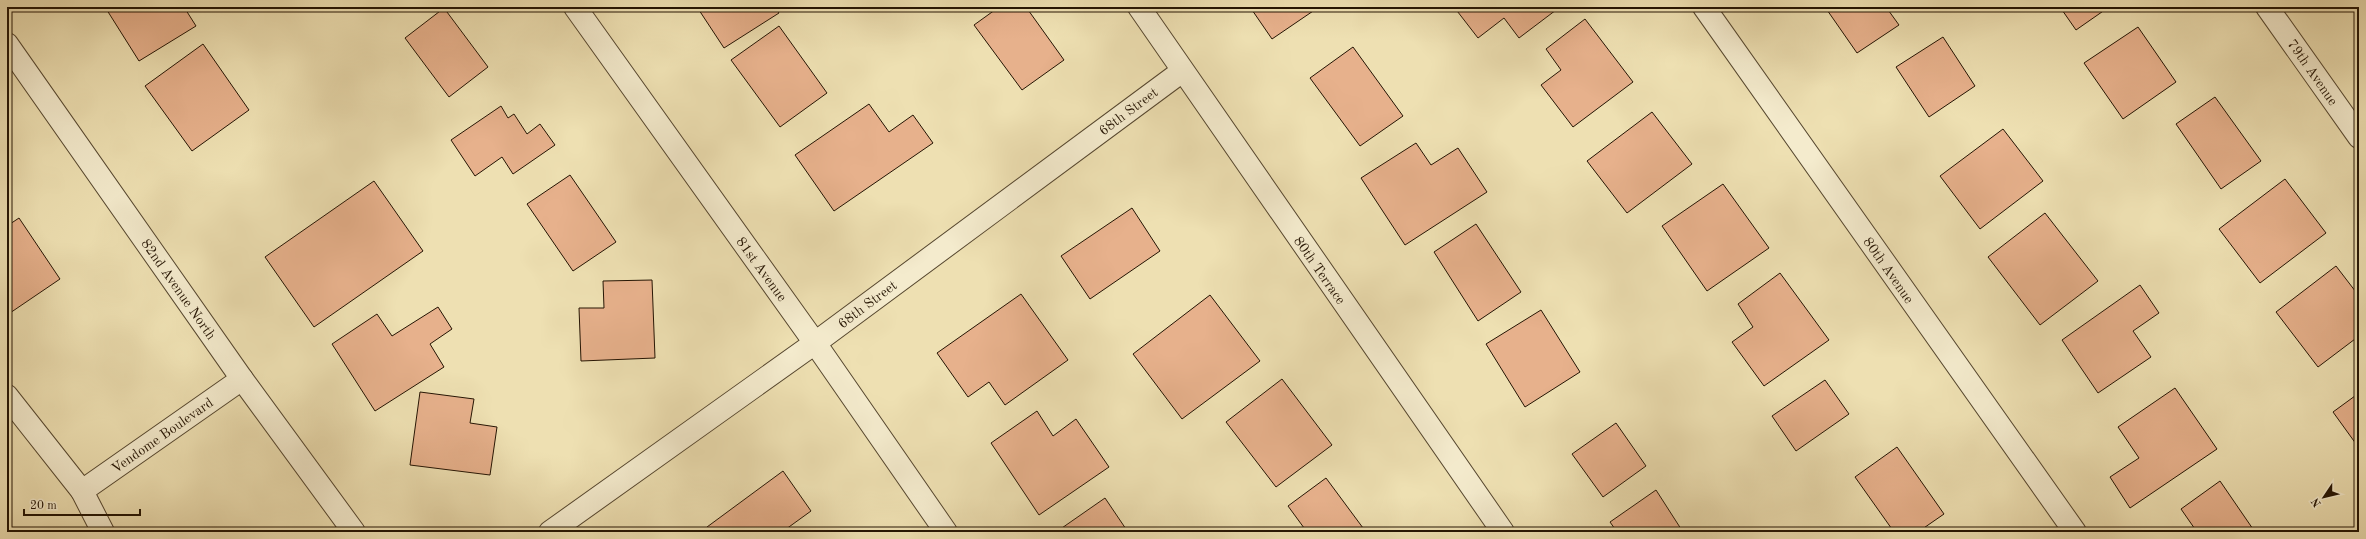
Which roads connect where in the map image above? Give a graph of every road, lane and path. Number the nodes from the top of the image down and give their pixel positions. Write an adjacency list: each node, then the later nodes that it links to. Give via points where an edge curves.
1 (575, 7): 8 (street, 81st Avenue)
2 (1138, 7): 6 (street, 80th Terrace)
3 (1704, 7): 17 (street, 80th Avenue)
4 (2267, 7): 7 (street, 79th Avenue)
5 (7, 44): 9 (street, 82nd Avenue North)
6 (1181, 72): 8 (street, 68th Street); 16 (street, 80th Terrace)
7 (2359, 137)
8 (815, 343): 14 (street, 68th Street); 15 (street, 81st Avenue)
9 (242, 379): 11 (street, Vendome Boulevard); 13 (street, 82nd Avenue North)
10 (7, 396): 11 (street)
11 (82, 491): 12 (street)
12 (103, 532)
13 (354, 532)
14 (550, 532)
15 (946, 532)
16 (1503, 532)
17 (2075, 532)

